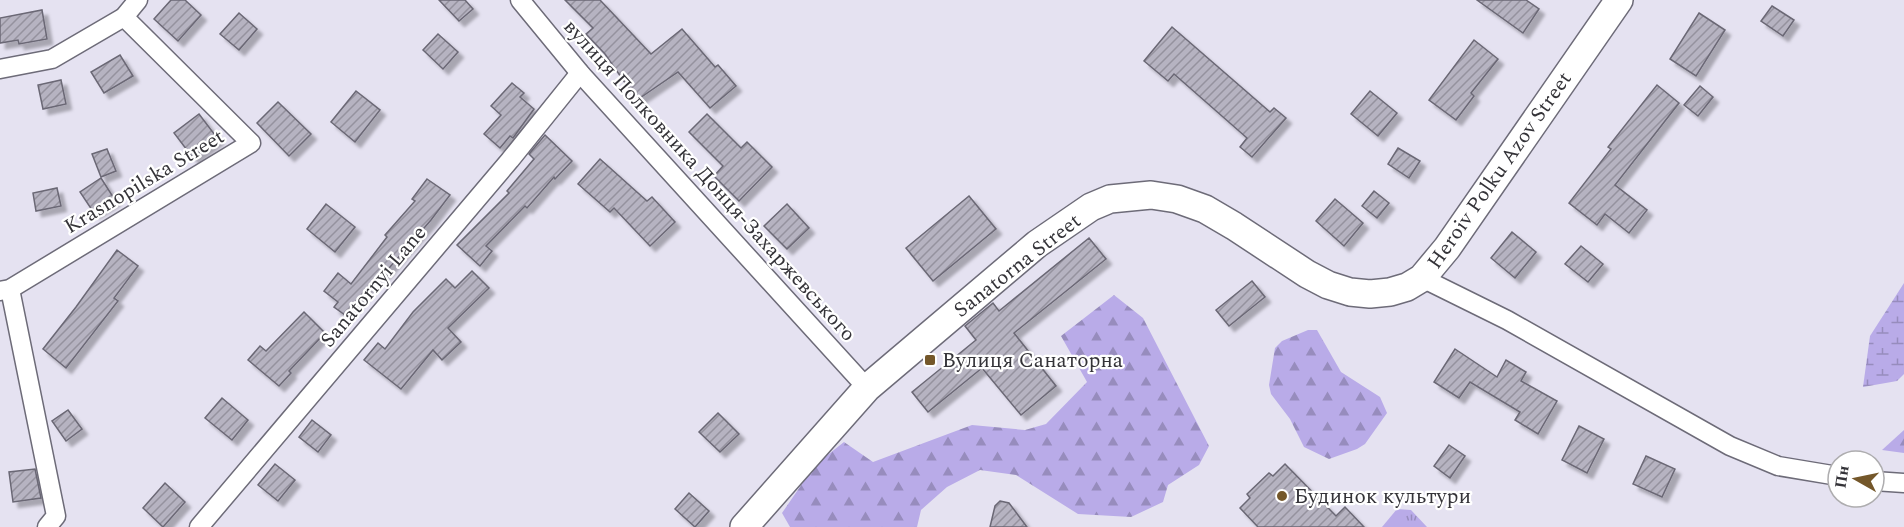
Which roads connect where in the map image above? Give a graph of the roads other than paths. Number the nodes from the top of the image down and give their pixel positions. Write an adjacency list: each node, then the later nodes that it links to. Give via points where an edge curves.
1 (138, 0): 4 (street)
2 (520, 0): 6 (street, вулиця Полковника Донця-Захаржевського)
3 (1619, 0): 7 (main road, Heroiv Polku Azov Street, via 1447,248)
4 (124, 17): 5 (street, via 52,59); 8 (street, Krasnopilska Street, via 250,143)
5 (0, 69)
6 (580, 73): 10 (street, вулиця Полковника Донця-Захаржевського); 15 (street, Sanatornyi Lane)
7 (1422, 278): 9 (main road, Heroiv Polku Azov Street, via 1390,292); 11 (street, via 1507,320 1730,446 1778,466)
8 (5, 290): 14 (street, via 56,516)
9 (1350, 292): 10 (main road, Sanatorna Street, via 1307,274 1205,209 1151,195 1110,199 1091,207 1037,244)
10 (867, 388): 16 (main road, Sanatorna Street)
11 (1826, 475)
12 (1886, 482): 13 (street)
13 (1904, 483)
14 (47, 527)
15 (199, 527)
16 (744, 527)

